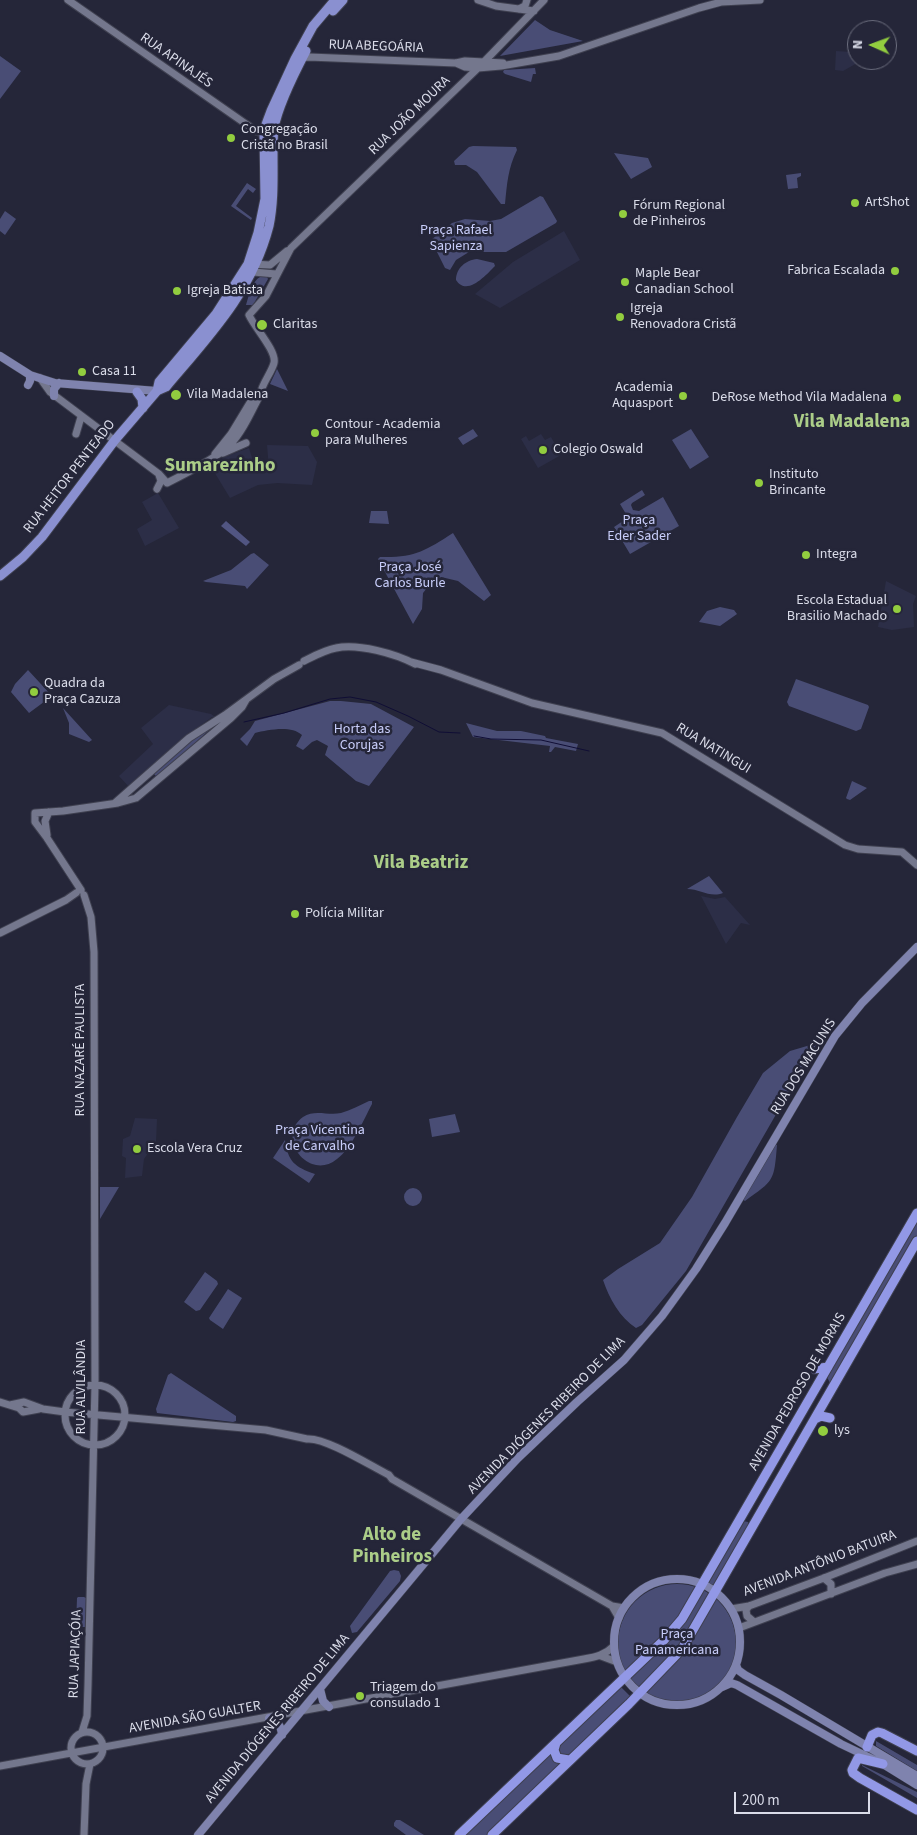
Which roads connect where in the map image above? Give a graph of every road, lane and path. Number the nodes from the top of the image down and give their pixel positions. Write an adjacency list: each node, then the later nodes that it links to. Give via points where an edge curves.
1 (68, 0): 17 (street, RUA APINAJÉS, via 214,103)
2 (335, 0): 12 (main road, RUA HEITOR PENTEADO, via 313,26)
3 (343, 0): 12 (main road, RUA HEITOR PENTEADO)
4 (478, 0): 8 (street)
5 (527, 0): 8 (street)
6 (544, 0): 9 (street, RUA JOÃO MOURA)
7 (760, 0): 15 (street, RUA ABEGOÁRIA, via 724,2 698,8 559,56)
8 (519, 9): 9 (street); 10 (street)
9 (534, 11): 10 (street, RUA JOÃO MOURA)
10 (525, 20): 11 (street, RUA JOÃO MOURA)
11 (494, 50): 13 (street, RUA JOÃO MOURA); 15 (street, via 494,58)
12 (298, 59): 14 (street, RUA ABEGOÁRIA); 17 (main road, RUA HEITOR PENTEADO, via 271,111)
13 (483, 62): 14 (street, RUA ABEGOÁRIA); 15 (street, RUA ABEGOÁRIA); 16 (street, RUA JOÃO MOURA)
14 (456, 63): 16 (street, RUA ABEGOÁRIA)
15 (503, 63): 16 (street, RUA ABEGOÁRIA)
16 (478, 68): 20 (street, RUA JOÃO MOURA)
17 (269, 136): 18 (main road, RUA HEITOR PENTEADO); 19 (main road, RUA HEITOR PENTEADO)
18 (266, 170): 19 (main road); 21 (main road, RUA HEITOR PENTEADO, via 264,210)
19 (273, 178): 21 (main road, RUA HEITOR PENTEADO, via 269,225)
20 (291, 248): 21 (street, RUA JOÃO MOURA, via 270,265); 22 (street, RUA JOÃO MOURA)
21 (252, 267): 22 (street); 31 (main road, RUA HEITOR PENTEADO, via 238,298 222,321 166,387)
22 (276, 274): 29 (street, RUA JOÃO MOURA, via 266,296 249,315 273,353 274,360)
23 (0, 356): 24 (main road)
24 (30, 375): 25 (main road); 27 (main road)
25 (40, 378): 26 (main road); 32 (street)
26 (59, 384): 28 (main road); 32 (main road, via 54,389)
27 (28, 385)
28 (123, 389): 30 (main road); 31 (main road, via 146,389)
29 (261, 389): 35 (street); 38 (street)
30 (137, 392): 31 (main road); 33 (main road, via 142,399)
31 (155, 393): 33 (main road, RUA HEITOR PENTEADO)
32 (54, 396): 34 (street)
33 (142, 408): 37 (main road, RUA HEITOR PENTEADO)
34 (81, 417): 36 (street); 37 (street)
35 (243, 426): 38 (street, via 229,445); 38 (street, via 247,442)
36 (76, 434)
37 (115, 440): 39 (street); 42 (main road, RUA HEITOR PENTEADO)
38 (213, 456): 40 (street)
39 (159, 474): 40 (street); 40 (street, via 167,483); 41 (street, via 161,481)
40 (176, 478)
41 (157, 489)
42 (35, 544): 43 (main road); 44 (main road, RUA HEITOR PENTEADO)
43 (46, 546)
44 (0, 576)
45 (49, 812): 46 (street, via 44,824); 46 (street, RUA NAZARÉ PAULISTA, via 35,813 35,822); 47 (street, RUA NATINGUI, via 118,802 189,738 217,725 274,680 334,648 352,646 411,662 532,703 662,734 850,847 902,852)
46 (47, 838): 48 (street, RUA NAZARÉ PAULISTA)
47 (917, 865)
48 (79, 894): 49 (street); 51 (street, RUA NAZARÉ PAULISTA, via 91,917 94,966)
49 (0, 933)
50 (917, 947): 52 (main road, RUA DOS MACUNIS, via 862,1003 835,1036)
51 (95, 1182): 57 (street, RUA ALVILÂNDIA)
52 (730, 1213): 68 (main road, AVENIDA DIÓGENES RIBEIRO DE LIMA, via 679,1294 624,1360 525,1452)
53 (917, 1213): 55 (highway, AVENIDA PEDROSO DE MORAIS)
54 (917, 1241): 63 (highway, AVENIDA PEDROSO DE MORAIS)
55 (828, 1367): 56 (highway); 65 (highway, AVENIDA PEDROSO DE MORAIS)
56 (814, 1369)
57 (95, 1385): 59 (street, via 75,1392); 60 (street, RUA ALVILÂNDIA); 61 (street, via 116,1393 122,1402)
58 (0, 1402): 59 (street)
59 (65, 1412): 60 (street); 64 (street, via 73,1435)
60 (95, 1415): 61 (street); 64 (street, RUA ALVILÂNDIA)
61 (125, 1418): 64 (street, via 118,1434 103,1444); 68 (street, via 266,1430 307,1439 392,1479)
62 (830, 1418): 63 (highway, via 821,1416)
63 (815, 1419): 66 (highway, AVENIDA PEDROSO DE MORAIS)
64 (94, 1445): 75 (street, RUA ALVILÂNDIA)
65 (754, 1495): 66 (highway, via 758,1502); 67 (highway, AVENIDA PEDROSO DE MORAIS)
66 (767, 1503): 69 (highway, AVENIDA PEDROSO DE MORAIS)
67 (742, 1516): 69 (highway, via 751,1515); 73 (highway, AVENIDA PEDROSO DE MORAIS)
68 (461, 1519): 77 (street); 90 (main road, AVENIDA DIÓGENES RIBEIRO DE LIMA)
69 (754, 1523): 74 (highway, AVENIDA PEDROSO DE MORAIS)
70 (917, 1541): 72 (street, AVENIDA ANTÔNIO BATUIRA)
71 (917, 1564): 76 (street)
72 (824, 1578): 76 (street, via 830,1582); 78 (street, AVENIDA ANTÔNIO BATUIRA)
73 (702, 1584): 74 (main road); 79 (main road, via 678,1579 658,1582 640,1591); 88 (highway, AVENIDA PEDROSO DE MORAIS, via 682,1620)
74 (715, 1591): 80 (main road); 91 (highway, AVENIDA PEDROSO DE MORAIS, via 682,1649)
75 (91, 1593): 94 (street, RUA JAPIAÇÓIA)
76 (831, 1594): 82 (street)
77 (612, 1606): 79 (street); 81 (street)
78 (748, 1606): 80 (street, AVENIDA ANTÔNIO BATUIRA); 82 (street, via 747,1616)
79 (624, 1608): 81 (main road)
80 (731, 1609): 83 (main road)
81 (619, 1618): 84 (main road)
82 (754, 1622): 83 (street)
83 (739, 1628): 87 (main road)
84 (614, 1646): 85 (street, AVENIDA SÃO GUALTER); 86 (main road)
85 (601, 1656): 86 (street); 92 (street, AVENIDA SÃO GUALTER)
86 (617, 1662): 88 (main road)
87 (736, 1665): 89 (main road); 101 (main road, via 745,1676)
88 (624, 1677): 91 (main road); 99 (highway, AVENIDA PEDROSO DE MORAIS)
89 (722, 1687): 91 (main road, via 711,1696 684,1706 653,1701); 107 (main road, via 731,1683 737,1685)
90 (320, 1689): 92 (main road, via 323,1701); 93 (main road, AVENIDA DIÓGENES RIBEIRO DE LIMA)
91 (640, 1693): 104 (highway, AVENIDA PEDROSO DE MORAIS)
92 (329, 1707): 93 (street, AVENIDA SÃO GUALTER)
93 (301, 1712): 95 (street, AVENIDA SÃO GUALTER); 98 (main road, AVENIDA DIÓGENES RIBEIRO DE LIMA)
94 (87, 1716): 96 (street, RUA JAPIAÇÓIA); 97 (street, RUA JAPIAÇÓIA)
95 (270, 1718): 98 (main road, via 278,1722); 100 (street, AVENIDA SÃO GUALTER)
96 (82, 1732): 97 (street); 103 (street, RUA JAPIAÇÓIA, via 72,1740)
97 (93, 1732): 100 (street, RUA JAPIAÇÓIA)
98 (282, 1735): 114 (main road, AVENIDA DIÓGENES RIBEIRO DE LIMA)
99 (556, 1743): 104 (highway, via 557,1758); 115 (highway, AVENIDA PEDROSO DE MORAIS)
100 (104, 1747): 103 (street, AVENIDA SÃO GUALTER); 106 (street, via 101,1756)
101 (867, 1747): 102 (highway, via 870,1737 878,1732); 109 (main road)
102 (917, 1751)
103 (72, 1753): 105 (street); 108 (street, AVENIDA SÃO GUALTER)
104 (569, 1760): 116 (highway, AVENIDA PEDROSO DE MORAIS)
105 (82, 1763): 106 (street); 110 (street)
106 (90, 1764): 110 (street)
107 (883, 1764): 111 (main road); 112 (highway, via 858,1758 852,1770 855,1775)
108 (0, 1766)
109 (917, 1776)
110 (86, 1784): 113 (street)
111 (917, 1785)
112 (917, 1810)
113 (84, 1835)
114 (198, 1835)
115 (459, 1835)
116 (492, 1835)

